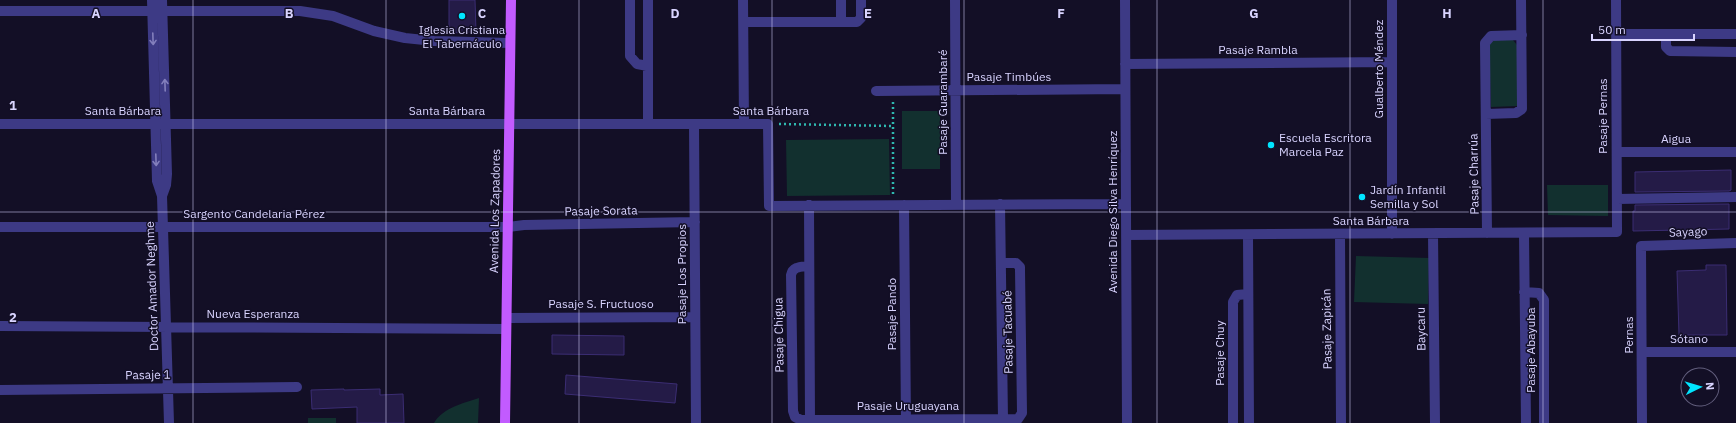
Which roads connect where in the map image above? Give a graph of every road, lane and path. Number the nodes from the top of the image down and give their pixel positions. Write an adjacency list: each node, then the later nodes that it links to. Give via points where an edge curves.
1 (152, 0): 15 (street, Doctor Amador Neghme)
2 (162, 0): 16 (street, Doctor Amador Neghme)
3 (511, 0): 23 (main road, Avenida Los Zapadores)
4 (630, 0): 27 (street, via 630,56 637,64)
5 (648, 0): 27 (street)
6 (744, 0): 17 (street)
7 (841, 0): 18 (street)
8 (861, 0): 18 (street, via 860,21)
9 (955, 0): 29 (street, Pasaje Guarambaré)
10 (1125, 0): 26 (street, Avenida Diego Silva Henríquez)
11 (1392, 0): 25 (street, Gualberto Méndez)
12 (1522, 0): 22 (street)
13 (1616, 0): 19 (street, Pasaje Pernas)
14 (0, 12): 15 (street)
15 (152, 12): 16 (street); 34 (street, Doctor Amador Neghme, one-way to 34)
16 (163, 12): 23 (street, via 317,13 405,38); 35 (street, Doctor Amador Neghme, one-way to 16)
17 (744, 22): 18 (street); 39 (street)
18 (841, 22)
19 (1616, 34): 20 (street); 42 (street, Pasaje Pernas)
20 (1666, 34): 21 (street); 24 (street, via 1666,47 1670,51)
21 (1736, 34)
22 (1522, 35): 32 (street, via 1522,109 1516,113); 32 (street, Pasaje Charrúa, via 1491,36 1486,40)
23 (510, 43): 36 (main road, Avenida Los Zapadores)
24 (1736, 52)
25 (1392, 62): 26 (street, Pasaje Rambla); 61 (street, Gualberto Méndez)
26 (1125, 64): 28 (street, Avenida Diego Silva Henríquez)
27 (648, 66): 37 (street)
28 (1125, 89): 29 (street, Pasaje Timbúes); 48 (street, Avenida Diego Silva Henríquez)
29 (956, 90): 31 (street, Pasaje Timbúes); 52 (street, Pasaje Guarambaré)
30 (876, 91): 31 (street, Pasaje Timbúes)
31 (893, 91): 41 (path)
32 (1486, 114): 58 (street, Pasaje Charrúa)
33 (0, 124): 34 (street, Santa Bárbara)
34 (155, 124): 35 (street, Santa Bárbara); 44 (street, Doctor Amador Neghme, one-way to 44, via 157,181)
35 (166, 124): 36 (street, Santa Bárbara); 44 (street, Doctor Amador Neghme, via 167,174)
36 (509, 124): 37 (street, Santa Bárbara); 56 (main road, Avenida Los Zapadores)
37 (648, 124): 38 (street, Santa Bárbara)
38 (694, 124): 39 (street, Santa Bárbara); 53 (street, Pasaje Los Propios)
39 (744, 124): 40 (street, Santa Bárbara)
40 (768, 124): 41 (path, Santa Bárbara); 49 (street, via 769,206)
41 (893, 126): 50 (path)
42 (1617, 152): 43 (street, Aigua); 46 (street, Pasaje Pernas)
43 (1736, 152)
44 (162, 196): 55 (street, Doctor Amador Neghme)
45 (1736, 197): 46 (street)
46 (1617, 198): 57 (street, Pasaje Pernas)
47 (1000, 204): 48 (street); 52 (street); 67 (street, Pasaje Tacuabé)
48 (1126, 204): 63 (street, Avenida Diego Silva Henríquez)
49 (809, 205): 50 (street); 68 (street)
50 (893, 205): 51 (street)
51 (904, 205): 52 (street); 85 (street, Pasaje Pando)
52 (956, 205)
53 (695, 222): 56 (street, Pasaje Sorata); 71 (street, Pasaje Los Propios)
54 (0, 227): 55 (street, Sargento Candelaria Pérez)
55 (163, 227): 56 (street, Sargento Candelaria Pérez); 74 (street, Doctor Amador Neghme)
56 (508, 227): 72 (main road, Avenida Los Zapadores)
57 (1617, 232): 59 (street, Santa Bárbara)
58 (1487, 233): 59 (street, Santa Bárbara); 62 (street, Santa Bárbara)
59 (1524, 233): 69 (street, Pasaje Abayuba)
60 (1340, 234): 61 (street, Santa Bárbara); 64 (street, Santa Bárbara); 92 (street, Pasaje Zapicán)
61 (1392, 234): 62 (street, Santa Bárbara)
62 (1433, 234): 93 (street, Baycaru)
63 (1126, 235): 64 (street, Santa Bárbara); 89 (street, Avenida Diego Silva Henríquez)
64 (1248, 235): 70 (street)
65 (1736, 243): 66 (street, Sayago)
66 (1641, 246): 76 (street, Pernas)
67 (1001, 262): 82 (street, Pasaje Tacuabé, via 1016,263 1020,270); 83 (street, Pasaje Tacuabé)
68 (809, 266): 81 (street, Pasaje Chigua, via 794,269 791,275); 84 (street)
69 (1524, 292): 94 (street, Pasaje Abayuba); 95 (street, Pasaje Abayuba, via 1539,293 1544,300)
70 (1248, 294): 90 (street, Pasaje Chuy, via 1237,295 1233,302); 91 (street)
71 (695, 317): 72 (street, Pasaje S. Fructuoso); 88 (street, Pasaje Los Propios)
72 (507, 318): 75 (main road, Avenida Los Zapadores)
73 (0, 326): 74 (street, Nueva Esperanza)
74 (166, 327): 75 (street, Nueva Esperanza); 79 (street, Doctor Amador Neghme)
75 (506, 328): 87 (main road, Avenida Los Zapadores)
76 (1642, 352): 77 (street, Sótano); 96 (street, Pernas)
77 (1736, 352)
78 (297, 387): 79 (street, Pasaje 1)
79 (168, 388): 80 (street, Pasaje 1); 86 (street, Doctor Amador Neghme)
80 (0, 390)
81 (795, 417): 84 (street, Pasaje Uruguayana)
82 (1020, 418): 83 (street, Pasaje Uruguayana)
83 (1003, 419): 85 (street, Pasaje Uruguayana)
84 (810, 420): 85 (street, Pasaje Uruguayana)
85 (906, 421)
86 (169, 423)
87 (505, 423)
88 (696, 423)
89 (1127, 423)
90 (1233, 423)
91 (1249, 423)
92 (1341, 423)
93 (1435, 423)
94 (1526, 423)
95 (1544, 423)
96 (1642, 423)

